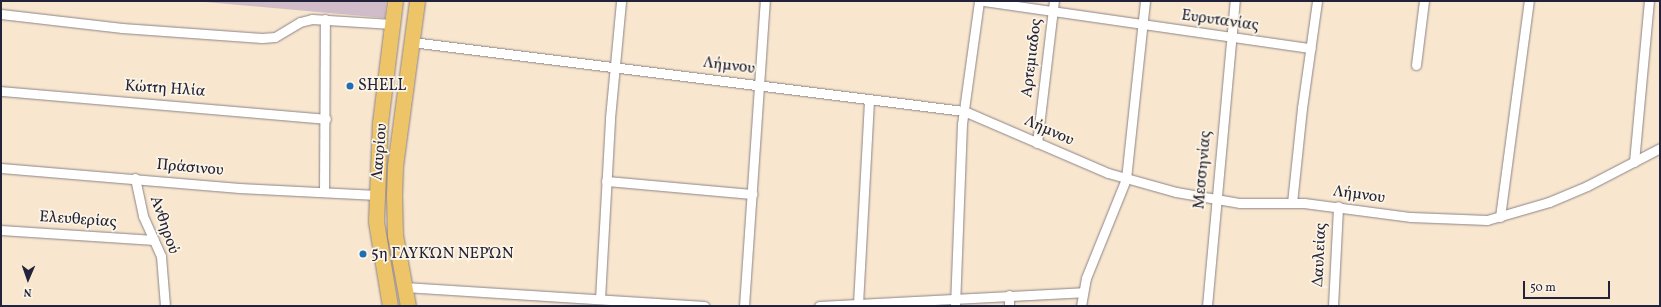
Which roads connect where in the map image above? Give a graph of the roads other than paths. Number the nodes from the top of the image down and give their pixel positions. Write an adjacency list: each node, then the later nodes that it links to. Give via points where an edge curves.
1 (395, 1): 17 (main road, Λαυρίου)
2 (417, 1): 20 (main road, Λαυρίου)
3 (621, 1): 23 (street)
4 (765, 1): 24 (street)
5 (979, 1): 27 (street)
6 (982, 1): 14 (street, Ευρυτανίας)
7 (1054, 1): 14 (street, Αρτεμιαδος)
8 (1145, 1): 18 (street)
9 (1235, 1): 19 (street, Μεσσηνίας)
10 (1318, 1): 21 (street)
11 (1424, 1): 22 (street)
12 (1529, 1): 42 (street)
13 (1649, 1): 31 (street)
14 (1053, 12): 18 (street, Ευρυτανίας); 29 (street, Αρτεμιαδος)
15 (1, 14): 16 (street, via 122,28 262,38 275,37 300,22)
16 (326, 19): 17 (street); 28 (street)
17 (392, 24): 38 (main road, Λαυρίου, via 380,123)
18 (1142, 25): 19 (street, Ευρυτανίας); 34 (street)
19 (1230, 37): 21 (street, Ευρυτανίας); 39 (street, Μεσσηνίας)
20 (412, 42): 23 (street, Λήμνου); 45 (main road, Λαυρίου, via 394,188 395,235)
21 (1311, 48): 40 (street)
22 (1416, 65)
23 (614, 68): 24 (street, Λήμνου); 35 (street)
24 (760, 85): 26 (street, Λήμνου); 37 (street)
25 (1, 91): 28 (street, Κώττη Ηλία)
26 (869, 99): 27 (street, Λήμνου); 50 (street)
27 (964, 111): 29 (street, Λήμνου); 49 (street)
28 (326, 119): 36 (street)
29 (1038, 142): 34 (street, Λήμνου)
30 (1660, 148): 31 (street, Λήμνου)
31 (1634, 162): 42 (street, Λήμνου, via 1549,202)
32 (1, 168): 33 (street, Πράσινου)
33 (136, 178): 36 (street, Πράσινου, via 239,188); 44 (street, Ανθηρού, via 143,216)
34 (1126, 179): 39 (street, Λήμνου); 46 (street)
35 (606, 181): 37 (street); 48 (street)
36 (324, 192): 38 (street, Πράσινου)
37 (752, 194): 56 (street)
38 (377, 195): 53 (main road, Λαυρίου, via 377,236)
39 (1215, 200): 40 (street, Λήμνου); 60 (street, Μεσσηνίας)
40 (1292, 203): 41 (street, Λήμνου)
41 (1338, 206): 42 (street, Λήμνου, via 1444,220 1473,221); 61 (street, Δαυλείας)
42 (1500, 217)
43 (1, 230): 44 (street, Ελευθερίας)
44 (154, 240): 52 (street, Ανθηρού, via 161,256)
45 (404, 287): 48 (street); 54 (main road, Λαυρίου)
46 (1083, 292): 47 (street); 59 (street)
47 (1009, 295): 49 (street); 58 (street)
48 (600, 298): 51 (street)
49 (955, 302): 50 (street)
50 (858, 304): 57 (street)
51 (674, 305): 55 (street)
52 (165, 306)
53 (390, 306)
54 (408, 306)
55 (704, 306)
56 (744, 306)
57 (820, 306)
58 (1009, 306)
59 (1081, 306)
60 (1207, 306)
61 (1333, 306)

